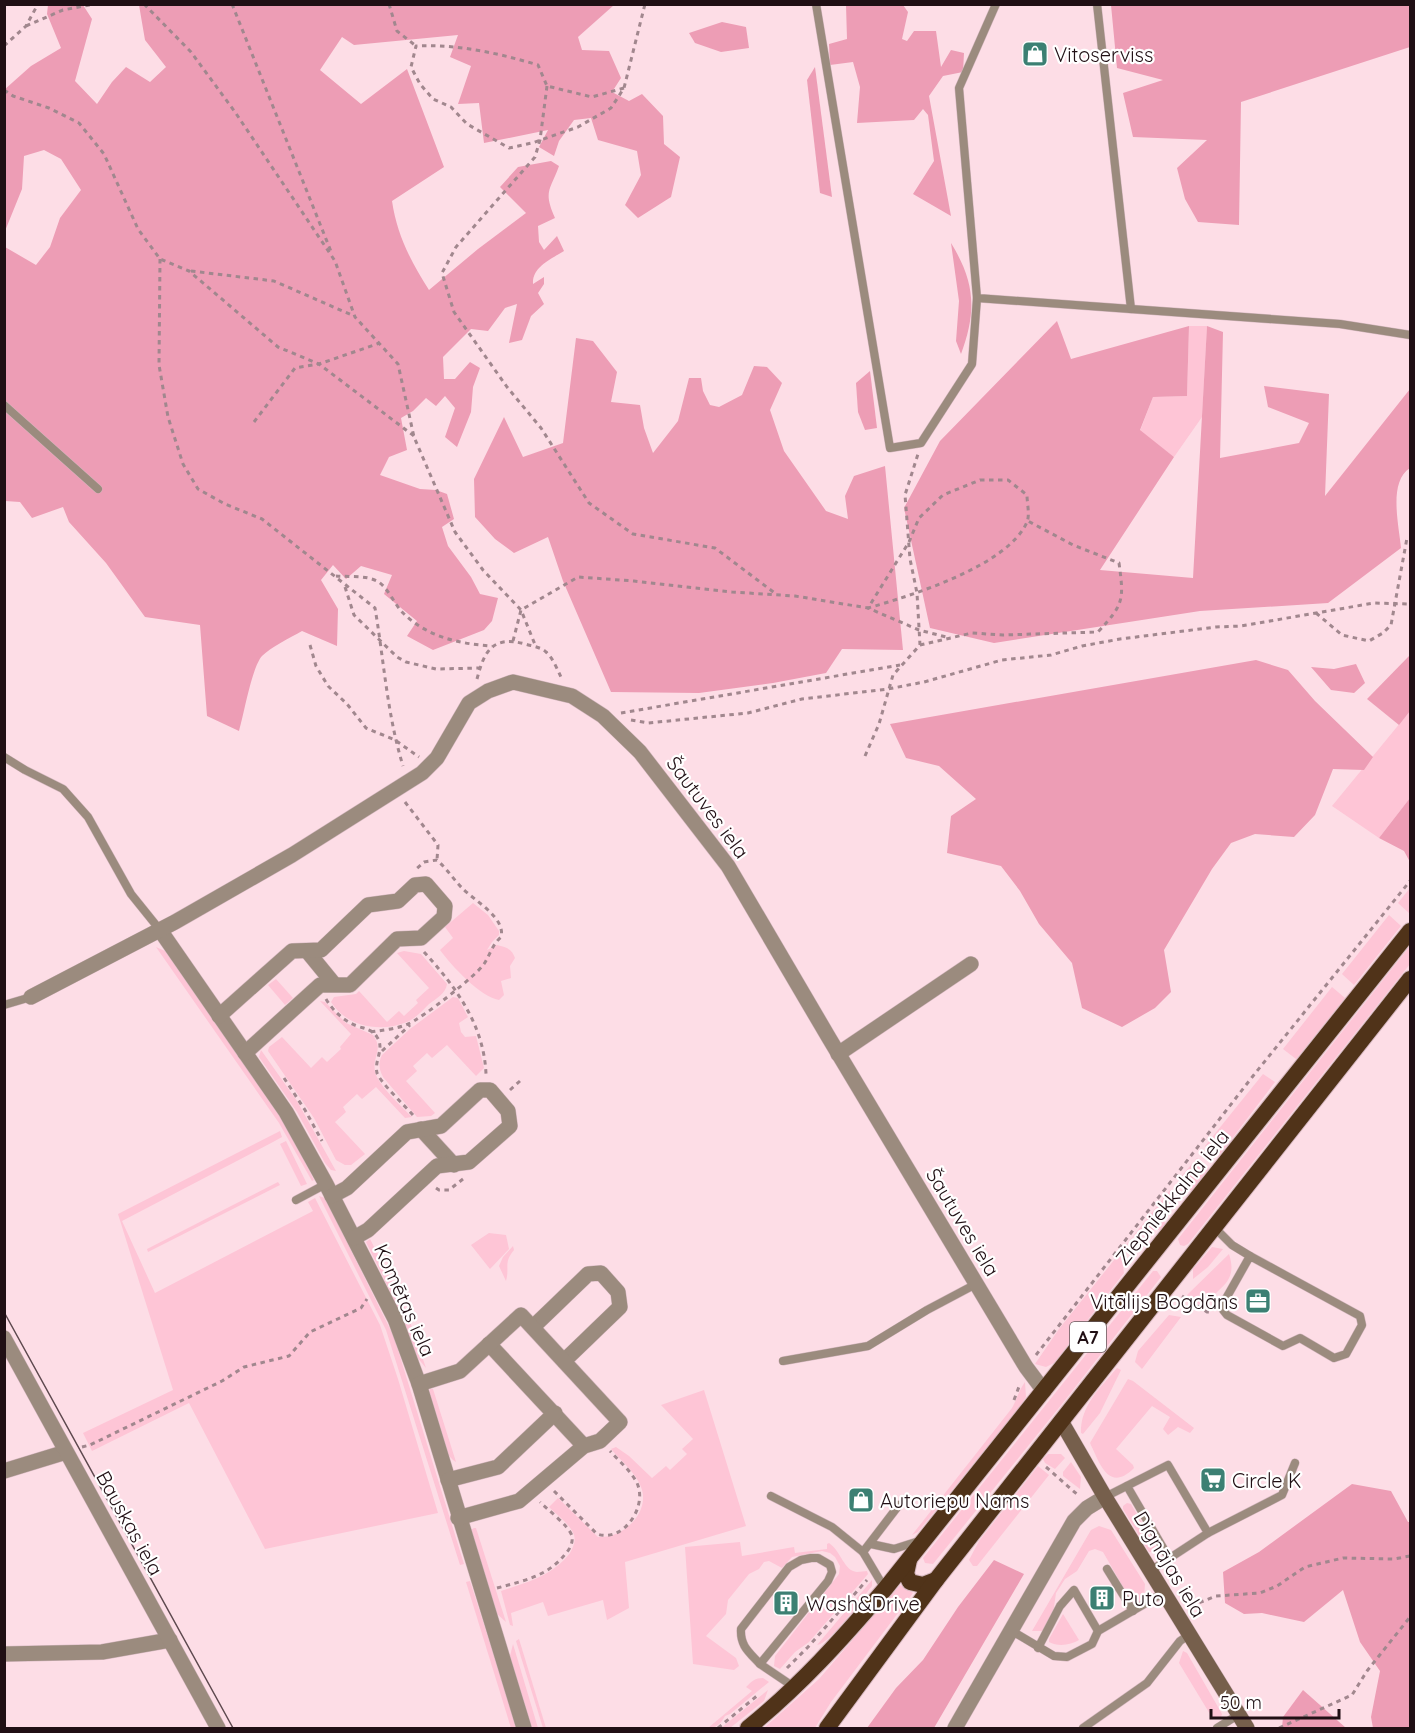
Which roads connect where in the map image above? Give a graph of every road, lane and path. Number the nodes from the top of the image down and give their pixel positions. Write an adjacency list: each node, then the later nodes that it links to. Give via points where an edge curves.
1 (38, 4): 10 (path)
2 (95, 4): 10 (path, via 63,10)
3 (144, 4): 18 (path, via 191,52)
4 (232, 4): 18 (path)
5 (388, 4): 12 (path, via 397,31)
6 (645, 4): 14 (path)
7 (816, 4): 29 (lane, via 890,448)
8 (996, 4): 20 (lane, via 959,88)
9 (1097, 4): 21 (lane)
10 (26, 26): 11 (path)
11 (4, 46)
12 (416, 46): 13 (path, via 500,54 538,65); 16 (path, via 411,67 433,99 451,107 467,124 509,148)
13 (547, 86): 14 (path, via 592,97); 16 (path)
14 (624, 88): 16 (path, via 612,108 578,127)
15 (4, 90): 17 (path, via 79,123 104,154 138,229)
16 (540, 140): 37 (path, via 535,157 456,247 442,273 454,312 541,428 589,503 633,534 715,548)
17 (160, 258): 19 (path); 34 (path, via 159,365 168,417 183,464 198,489 262,519)
18 (335, 261): 22 (path)
19 (189, 271): 22 (path, via 274,281); 25 (path, via 278,347)
20 (977, 298): 21 (lane); 29 (lane, via 972,364)
21 (1131, 309): 23 (lane, via 1340,324)
22 (355, 316): 24 (path)
23 (1410, 335)
24 (380, 343): 25 (path); 28 (path, via 398,364)
25 (319, 364): 27 (path, via 295,368); 28 (path)
26 (4, 405): 30 (lane)
27 (254, 422)
28 (414, 436): 41 (path, via 455,532 483,570)
29 (921, 443): 33 (path, via 905,495)
30 (98, 489)
31 (1028, 521): 33 (path, via 1027,495 1008,480 980,480 943,495 919,518); 36 (path, via 1011,543 972,570); 44 (path, via 1119,563 1123,593 1117,612 1098,632 972,633)
32 (1407, 538): 38 (path)
33 (909, 542): 36 (path); 40 (path)
34 (335, 576): 35 (path); 49 (path, via 368,577 380,582 402,613 431,634 471,645)
35 (344, 584): 45 (path, via 354,615); 45 (path, via 375,608)
36 (917, 593): 40 (path); 43 (path)
37 (776, 594): 40 (path); 41 (path, via 578,577)
38 (1394, 603): 39 (path); 42 (path); 42 (path, via 1391,625 1369,641 1342,635)
39 (1410, 604)
40 (868, 608): 43 (path)
41 (521, 610): 46 (path); 50 (path)
42 (1316, 613): 53 (path, via 1241,626 1120,639 1051,655 1002,660)
43 (919, 630): 44 (path); 48 (path)
44 (950, 638): 48 (path)
45 (381, 641): 52 (path, via 406,662 436,669); 57 (path)
46 (513, 641): 49 (path); 50 (path)
47 (310, 645): 57 (path, via 328,687 366,728)
48 (920, 645): 51 (path)
49 (492, 646): 52 (path, via 482,658)
50 (536, 647): 54 (path, via 547,652)
51 (900, 665): 53 (path); 56 (path)
52 (480, 668): 55 (path)
53 (888, 689): 56 (path, via 802,699 748,713 690,720 648,723); 58 (path)
54 (572, 696): 55 (street, Šautuves iela, via 513,682); 56 (street, Šautuves iela)
55 (469, 703): 60 (street)
56 (603, 716): 81 (street, Šautuves iela, via 639,752 728,866)
57 (395, 740): 60 (path); 61 (path)
58 (866, 756)
59 (4, 757): 65 (lane, via 63,789 88,817 131,894)
60 (430, 765): 61 (street)
61 (408, 782): 65 (street, via 292,855)
62 (405, 802): 63 (path, via 438,845)
63 (437, 860)
64 (1410, 881): 103 (path)
65 (160, 930): 73 (street); 76 (street, Komētas iela)
66 (1410, 931): 91 (highway, Ziepniekkalna iela / A7)
67 (307, 951): 72 (street); 72 (street, via 321,950 368,905 398,901 415,885 426,884 445,906 444,917 422,938 397,939 350,985); 76 (street, via 292,951)
68 (423, 951): 71 (path)
69 (971, 964): 81 (street)
70 (1410, 979): 89 (highway, A7)
71 (456, 989): 77 (path); 82 (path, via 480,1038)
72 (329, 993): 74 (path); 78 (path, via 342,1018); 80 (street, via 320,985)
73 (32, 997): 75 (lane)
74 (320, 1000)
75 (4, 1005)
76 (219, 1016): 80 (street, Komētas iela)
77 (413, 1022): 78 (path); 79 (path)
78 (372, 1032): 79 (path, via 379,1041)
79 (380, 1052): 85 (path, via 376,1066 379,1077 417,1119)
80 (246, 1053): 87 (street, Komētas iela, via 286,1112)
81 (838, 1054): 94 (street, Šautuves iela)
82 (486, 1076)
83 (520, 1081): 84 (path)
84 (508, 1091)
85 (415, 1124): 86 (street); 86 (street, via 441,1126 480,1090 490,1090 508,1111 510,1126 469,1162); 87 (street, via 347,1188)
86 (454, 1165): 90 (street, via 437,1166 368,1230)
87 (329, 1190): 88 (lane); 90 (street, Komētas iela)
88 (296, 1200)
89 (1214, 1227): 92 (lane); 93 (highway, A7)
90 (354, 1238): 104 (street, Komētas iela, via 395,1319)
91 (1157, 1251): 93 (highway, via 1175,1255); 105 (highway, Ziepniekkalna iela / A7)
92 (1250, 1256): 97 (lane); 97 (lane, via 1360,1316 1362,1325 1346,1354 1334,1358 1300,1338 1283,1346)
93 (1182, 1268): 108 (highway, A7)
94 (976, 1284): 102 (lane, via 868,1346); 103 (street, Šautuves iela)
95 (1182, 1296): 97 (path, via 1208,1312)
96 (372, 1304): 111 (path, via 368,1297 361,1308 310,1332 289,1356 244,1367 90,1445)
97 (1223, 1310)
98 (533, 1328): 100 (street, via 521,1315); 101 (street); 101 (street, via 588,1274 601,1273 618,1292 620,1307)
99 (4, 1338): 111 (street, Bauskas iela)
100 (489, 1344): 104 (street, via 460,1371); 107 (street)
101 (564, 1361): 110 (street, via 620,1422 600,1441)
102 (783, 1361)
103 (1026, 1367): 105 (street, Šautuves iela); 106 (path)
104 (418, 1384): 115 (street, Komētas iela)
105 (1044, 1391): 127 (highway, Ziepniekkalna iela / A7)
106 (1012, 1404)
107 (555, 1413): 110 (street); 115 (street, via 498,1467)
108 (1061, 1420): 112 (highway, A7); 120 (main road, Dignājas iela)
109 (613, 1445): 117 (path, via 607,1449 637,1483 640,1502 638,1513 618,1532 597,1534)
110 (584, 1446): 125 (street, via 519,1501)
111 (66, 1452): 114 (street); 146 (street, Bauskas iela)
112 (1032, 1457): 124 (path, via 1078,1494); 136 (highway, A7)
113 (1295, 1463): 126 (lane, via 1282,1495)
114 (4, 1471)
115 (447, 1480): 125 (street, Komētas iela)
116 (1127, 1486): 120 (lane); 126 (lane, via 1168,1465); 131 (lane)
117 (551, 1488)
118 (545, 1494): 121 (path)
119 (771, 1496): 129 (lane, via 832,1527)
120 (1105, 1497): 124 (street); 134 (main road, Dignājas iela)
121 (539, 1501): 123 (path); 137 (path, via 570,1533 569,1550 544,1574)
122 (899, 1505): 128 (lane)
123 (532, 1506)
124 (1087, 1508): 143 (street, via 1074,1521)
125 (458, 1518): 154 (street, Komētas iela)
126 (1208, 1533): 131 (lane)
127 (925, 1540): 128 (lane, via 894,1549); 132 (highway, Ziepniekkalna iela / A7)
128 (871, 1544): 129 (lane)
129 (863, 1552): 135 (lane)
130 (1410, 1556): 141 (path, via 1343,1558 1305,1567 1260,1593 1216,1596)
131 (1169, 1558): 134 (lane)
132 (909, 1560): 136 (highway, via 906,1574 910,1582 923,1585); 138 (highway, Ziepniekkalna iela / A7)
133 (1107, 1569): 140 (lane)
134 (1150, 1571): 139 (main road, Dignājas iela)
135 (874, 1572): 138 (lane); 150 (path)
136 (936, 1580): 157 (highway, A7)
137 (497, 1588)
138 (885, 1589): 151 (highway, Ziepniekkalna iela / A7)
139 (1163, 1593): 140 (lane); 141 (main road, Dignājas iela)
140 (1133, 1611): 144 (lane)
141 (1175, 1612): 145 (main road, Dignājas iela)
142 (1410, 1617): 161 (path, via 1352,1695)
143 (1012, 1631): 147 (lane); 158 (street)
144 (1098, 1631): 147 (lane, via 1092,1644 1067,1657); 147 (lane, via 1074,1590 1060,1606)
145 (1189, 1635): 152 (main road, Dignājas iela); 159 (lane, via 1147,1683)
146 (170, 1640): 148 (street, via 102,1652); 153 (street, Bauskas iela)
147 (1038, 1648)
148 (4, 1654)
149 (760, 1664): 149 (lane, via 744,1647 741,1629 789,1567 811,1558 830,1565 828,1581); 150 (lane)
150 (778, 1676): 151 (lane); 155 (path)
151 (795, 1687): 156 (highway, Ziepniekkalna iela / A7)
152 (1242, 1722): 160 (lane)
153 (218, 1728)
154 (524, 1728)
155 (718, 1728)
156 (748, 1728)
157 (826, 1728)
158 (955, 1728)
159 (1083, 1728)
160 (1217, 1728)
161 (1279, 1728)

